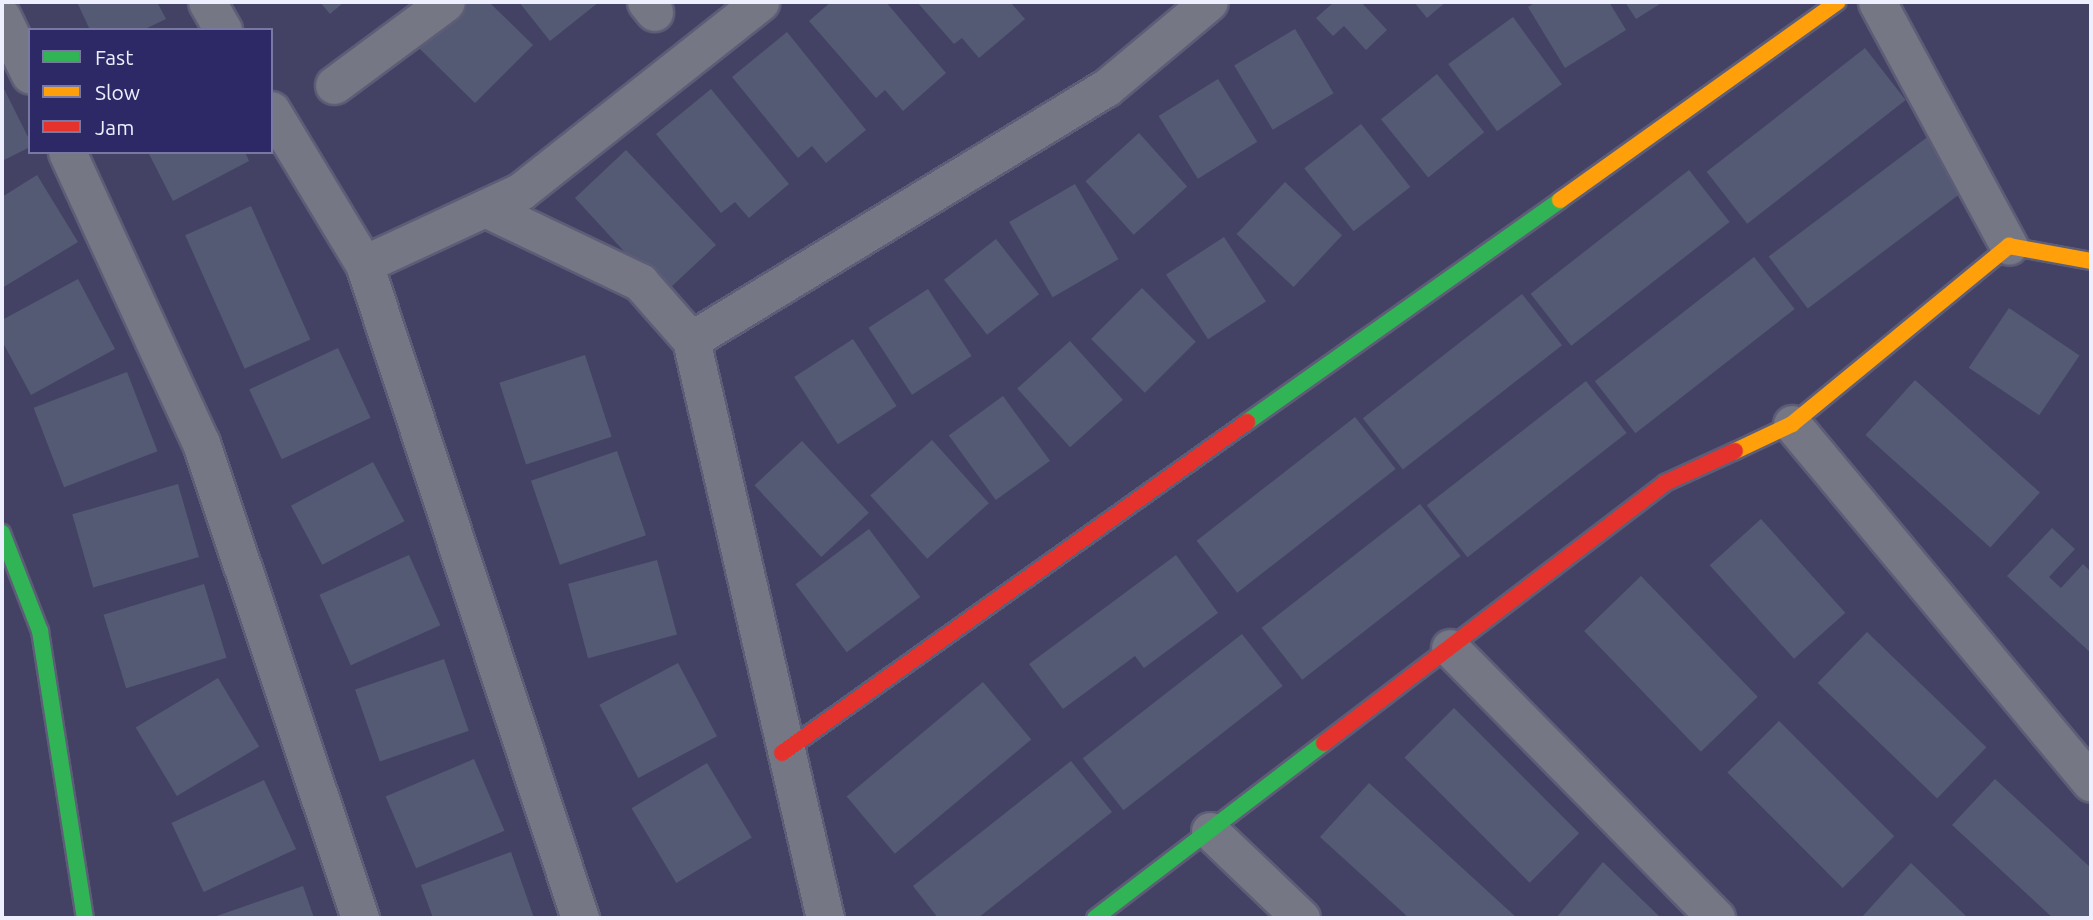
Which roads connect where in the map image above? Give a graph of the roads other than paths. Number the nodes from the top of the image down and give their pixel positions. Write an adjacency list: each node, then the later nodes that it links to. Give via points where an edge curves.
1 (207, 2): 8 (street)
2 (446, 2): 10 (street)
3 (760, 2): 13 (street, via 552,170)
4 (1209, 2): 17 (street, via 1106,88)
5 (1838, 2): 21 (street)
6 (1877, 2): 14 (street)
7 (2, 17): 9 (street)
8 (222, 28)
9 (28, 71)
10 (334, 85)
11 (273, 113): 16 (street)
12 (68, 154): 25 (street, via 201,443)
13 (486, 209): 16 (street); 17 (street, via 640,282)
14 (2009, 246): 15 (street); 18 (street)
15 (2091, 261)
16 (363, 264): 26 (street)
17 (691, 340): 21 (street)
18 (1792, 424): 20 (street, via 1665,483); 22 (street)
19 (2, 534): 24 (street, via 40,631)
20 (1450, 648): 23 (street); 30 (street)
21 (782, 753): 27 (street)
22 (2091, 783)
23 (1210, 831): 28 (street); 29 (street)
24 (85, 918)
25 (360, 918)
26 (580, 918)
27 (825, 918)
28 (1095, 918)
29 (1301, 918)
30 (1716, 918)

